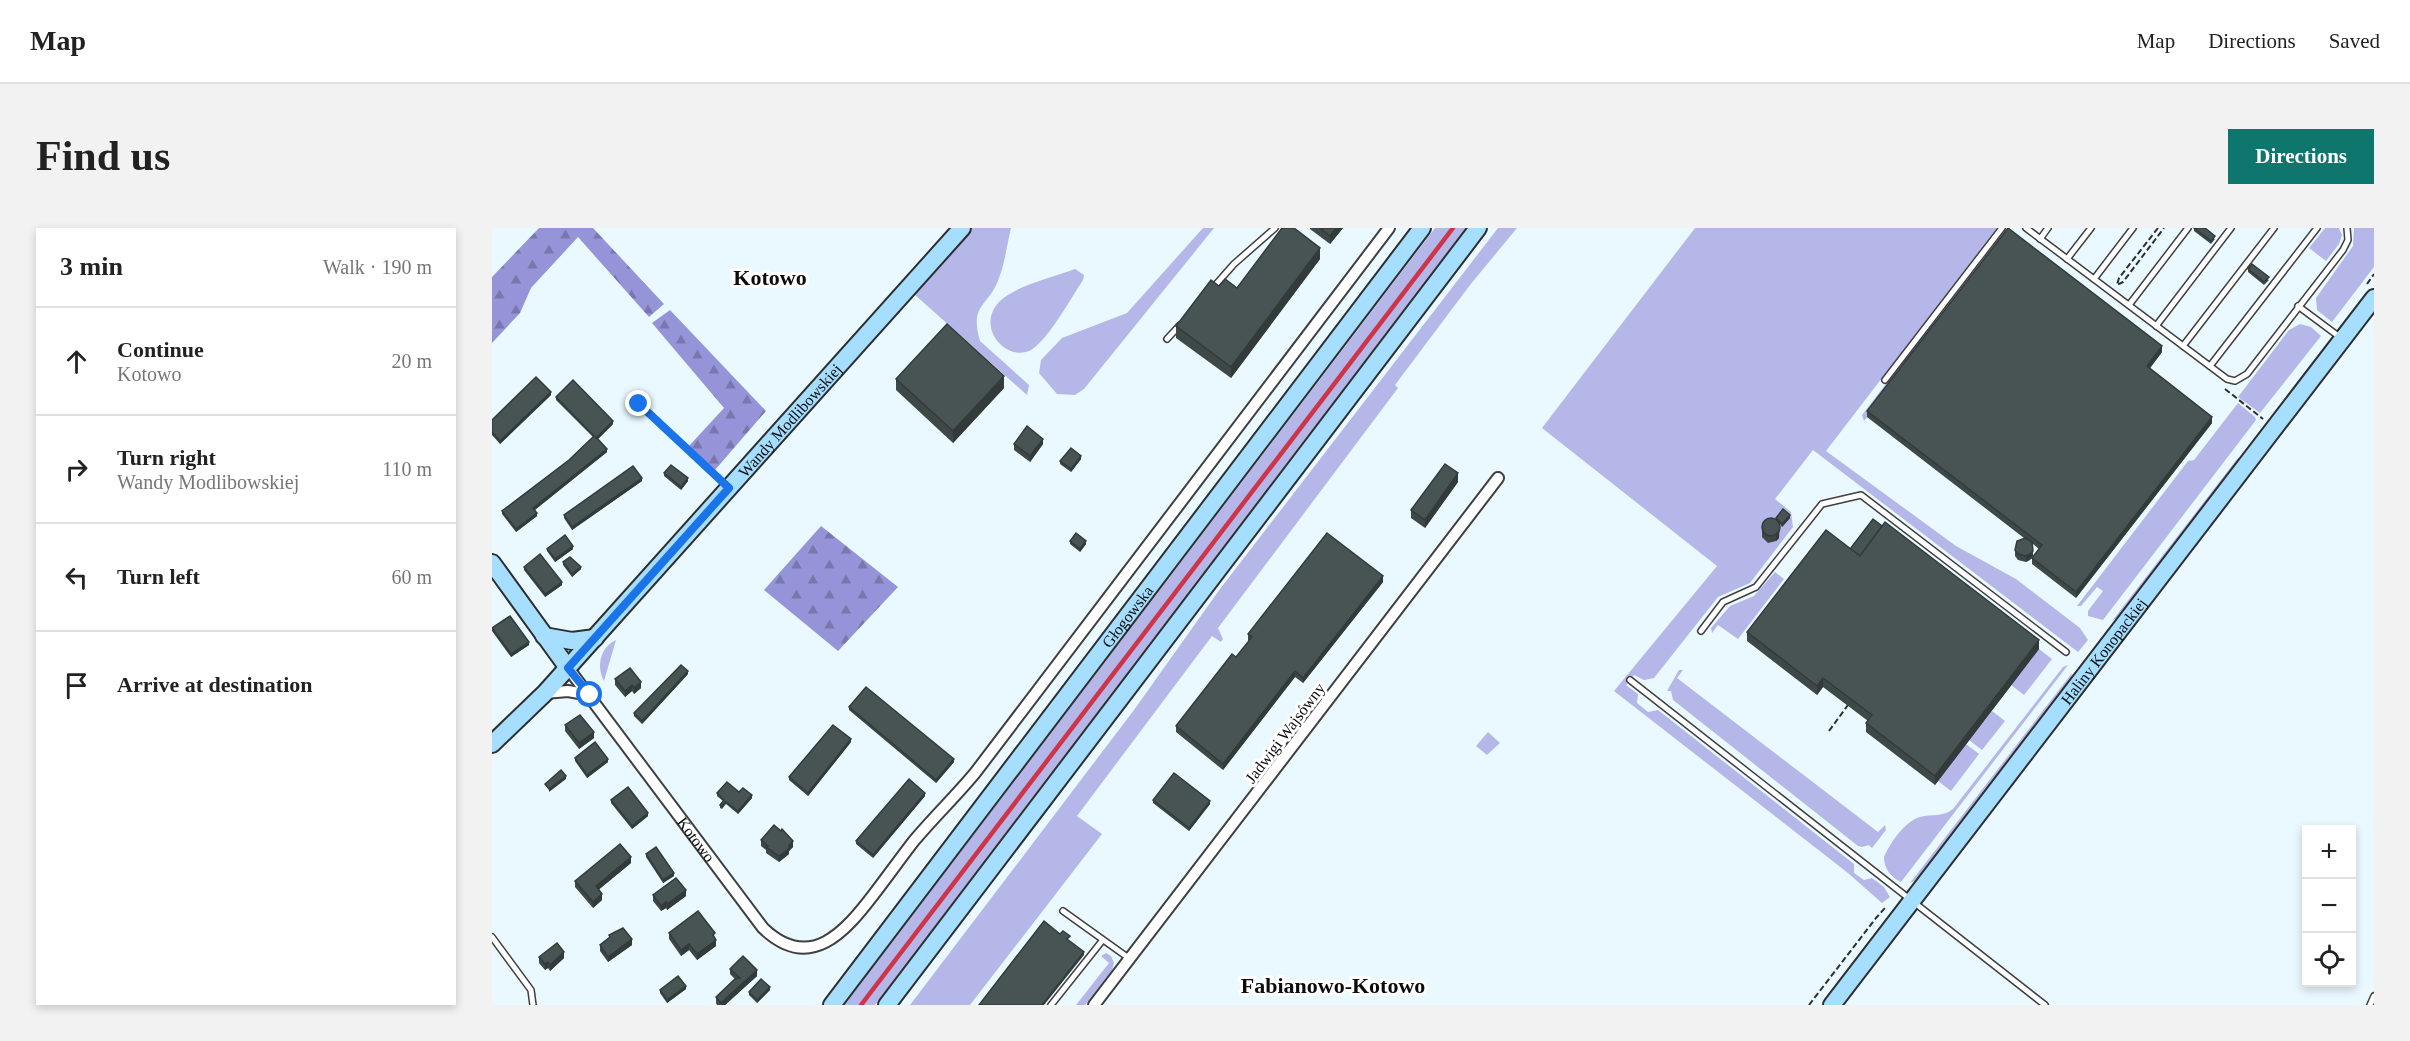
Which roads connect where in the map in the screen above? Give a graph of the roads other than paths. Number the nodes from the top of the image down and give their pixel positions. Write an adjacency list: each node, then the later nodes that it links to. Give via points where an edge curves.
1 (962, 228): 34 (main road, Wandy Modlibowskiej)
2 (1275, 228): 19 (lane)
3 (1389, 228): 39 (street, Kotowo, via 975,773 925,828 855,919 825,943 806,948 792,946 763,928)
4 (1422, 228): 49 (main road, Głogowska)
5 (1478, 228): 50 (main road)
6 (2002, 228): 29 (lane)
7 (2026, 228): 16 (lane)
8 (2048, 228): 16 (lane)
9 (2091, 228): 17 (lane)
10 (2133, 228): 18 (lane)
11 (2188, 228): 21 (lane)
12 (2231, 228): 24 (lane)
13 (2274, 228): 27 (lane)
14 (2317, 228): 28 (lane)
15 (2347, 228): 22 (lane, via 2348,240 2343,250)
16 (2040, 239): 17 (lane)
17 (2067, 259): 18 (lane)
18 (2094, 279): 21 (lane)
19 (1204, 297)
20 (2374, 298): 26 (main road, Haliny Konopackiej)
21 (2129, 305): 24 (lane)
22 (2298, 306): 26 (lane); 28 (lane, via 2244,378 2230,380)
23 (1182, 322): 25 (lane)
24 (2156, 326): 27 (lane)
25 (1167, 339)
26 (2343, 339): 41 (main road, Haliny Konopackiej)
27 (2183, 346): 28 (lane)
28 (2210, 366)
29 (1885, 380)
30 (1498, 478): 46 (street, Jadwigi Wajsówny)
31 (492, 563): 33 (main road, Kotowo)
32 (1701, 631): 35 (lane, via 1723,602 1756,587 1822,504 1861,495)
33 (544, 636): 34 (main road, via 572,641); 36 (main road, Kotowo)
34 (595, 638): 36 (main road, Wandy Modlibowskiej)
35 (2066, 652)
36 (568, 668): 38 (main road, Wandy Modlibowskiej); 39 (street, Kotowo)
37 (1630, 680): 41 (lane)
38 (545, 693): 39 (street, via 568,691); 40 (main road, Wandy Modlibowskiej)
39 (590, 695)
40 (492, 744)
41 (1912, 901): 53 (main road, Haliny Konopackiej); 54 (lane)
42 (1063, 911): 44 (lane)
43 (492, 936): 45 (lane)
44 (1102, 941): 46 (lane); 51 (lane)
45 (494, 945): 48 (lane, via 531,990)
46 (1130, 959): 52 (street, Jadwigi Wajsówny)
47 (2374, 996): 55 (lane)
48 (533, 1005)
49 (832, 1005)
50 (887, 1005)
51 (1051, 1005)
52 (1095, 1005)
53 (1832, 1005)
54 (2045, 1005)
55 (2370, 1005)

